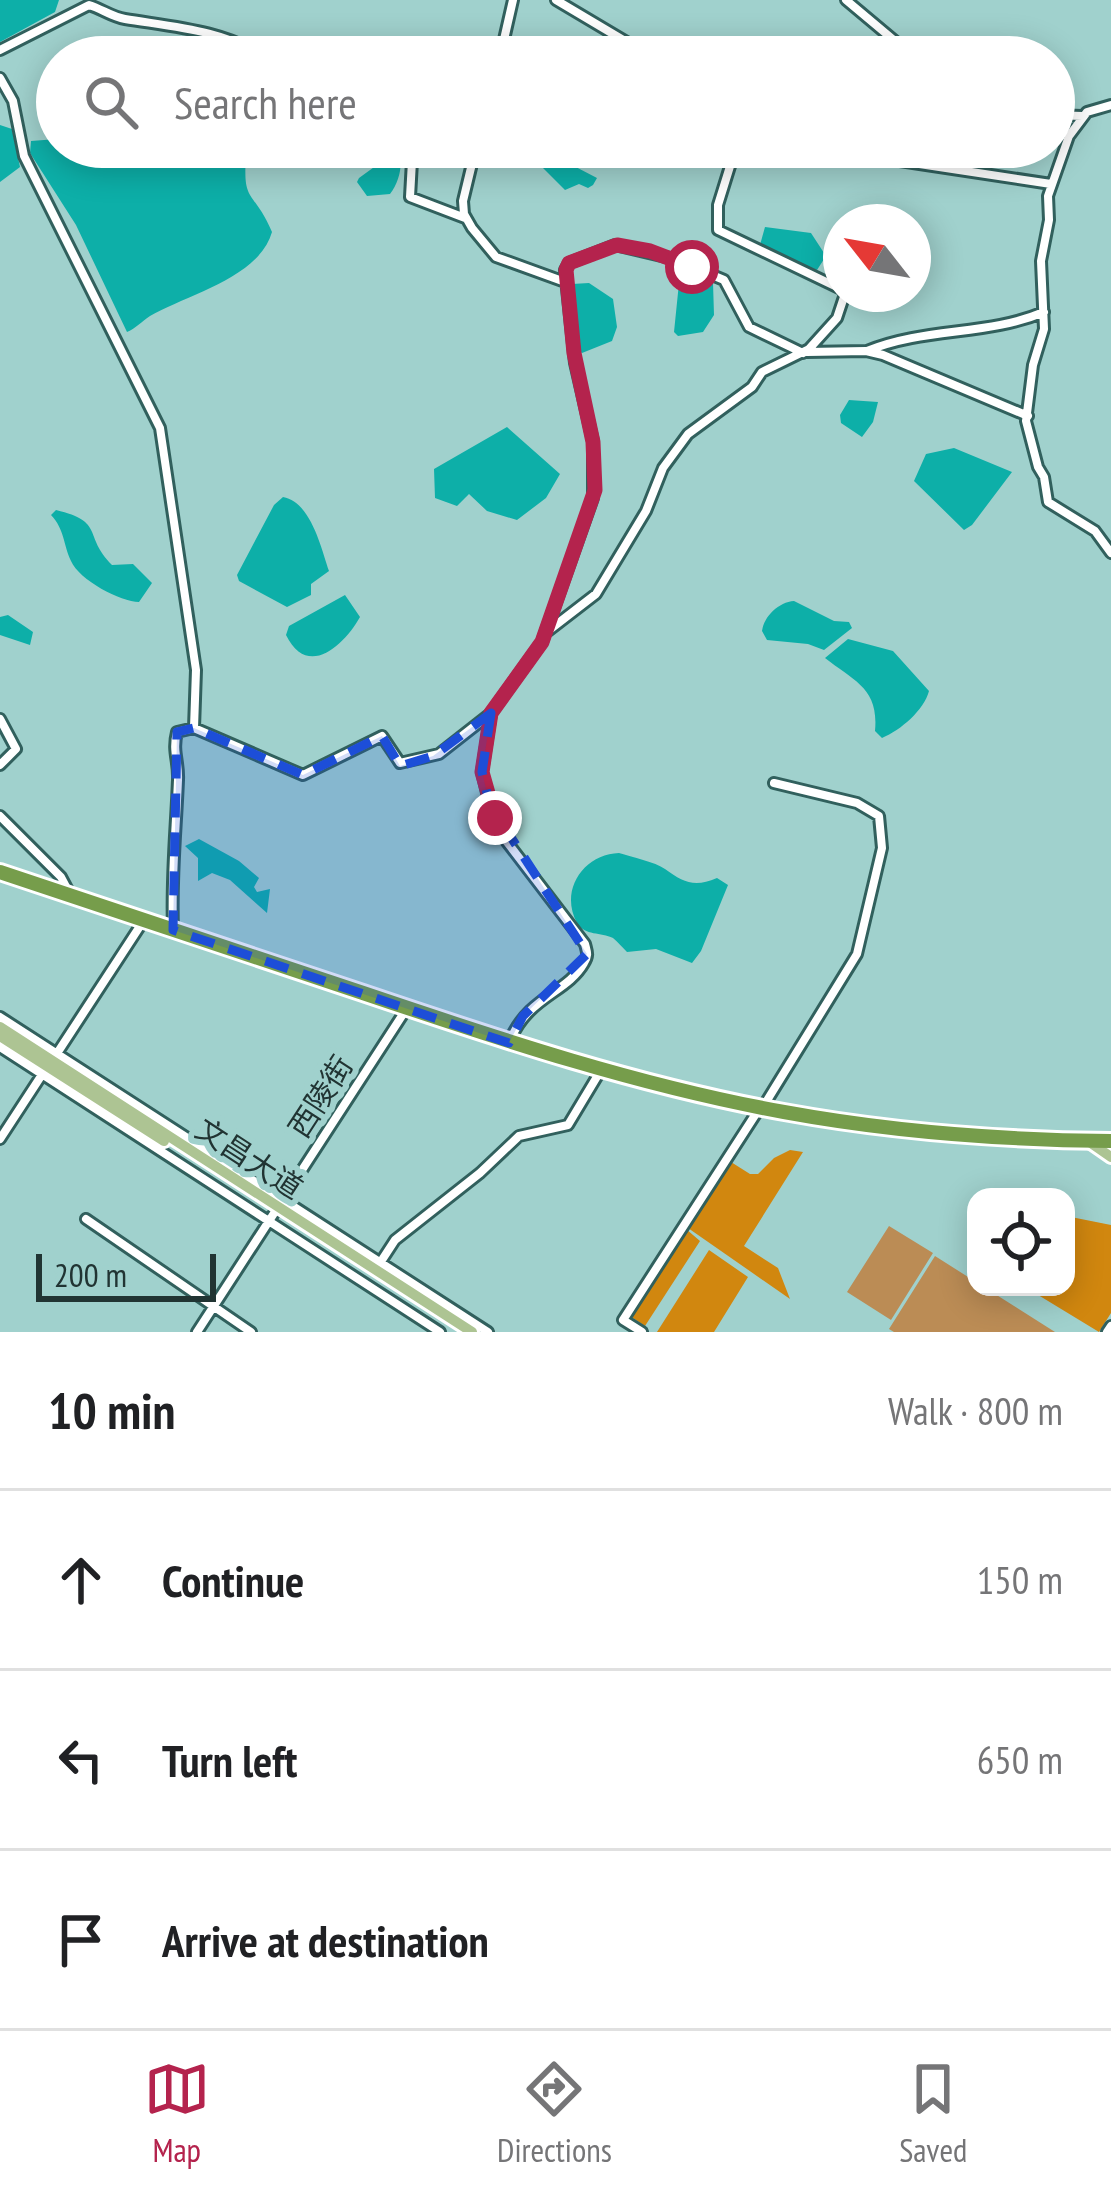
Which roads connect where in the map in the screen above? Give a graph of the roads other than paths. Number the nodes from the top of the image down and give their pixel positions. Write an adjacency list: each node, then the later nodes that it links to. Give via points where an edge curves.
1 (513, 0): 5 (street)
2 (556, 0): 6 (street)
3 (846, 0): 7 (street)
4 (220, 36): 8 (street, via 89,5)
5 (505, 36)
6 (618, 36)
7 (889, 36)
8 (0, 50)
9 (0, 78): 32 (street, via 23,156 160,428 196,670)
10 (1111, 105): 12 (street)
11 (1075, 116): 12 (street)
12 (1084, 116): 13 (street)
13 (1075, 128)
14 (411, 168): 20 (street, via 410,197)
15 (471, 168): 20 (street)
16 (729, 168): 21 (street, via 718,230)
17 (945, 168): 19 (street)
18 (1057, 168): 19 (street)
19 (1051, 184): 24 (street)
20 (466, 218): 22 (street, via 496,257)
21 (823, 281)
22 (565, 282): 25 (street, via 569,263 613,245 650,251 724,280 748,327); 29 (street, via 595,484)
23 (838, 312): 25 (street)
24 (1044, 312): 26 (street, via 917,334); 27 (street)
25 (804, 352): 26 (street); 29 (street, via 763,372 688,434 596,594)
26 (866, 352): 27 (street)
27 (1028, 416): 28 (street, via 1048,502 1094,531)
28 (1111, 553)
29 (547, 632): 30 (street)
30 (491, 713): 32 (street, via 433,756 400,763 382,736 303,775); 44 (street, via 482,772 495,818 587,951 581,967 523,1016)
31 (0, 719): 33 (street, via 16,749)
32 (194, 728): 39 (street, via 177,731 172,751)
33 (0, 765)
34 (774, 783): 48 (street, via 861,805 879,816 883,836 857,954)
35 (0, 816): 37 (street)
36 (0, 872): 37 (highway)
37 (71, 896): 38 (highway)
38 (144, 920): 39 (highway); 46 (street)
39 (173, 930): 40 (highway)
40 (407, 1008): 44 (highway); 51 (street, 西陵街)
41 (0, 1017): 46 (street)
42 (0, 1027): 46 (main road, 文昌大道)
43 (0, 1036): 46 (main road, 文昌大道)
44 (508, 1043): 47 (highway)
45 (0, 1047): 46 (street)
46 (50, 1064): 49 (street); 51 (main road, 文昌大道)
47 (601, 1070): 48 (highway); 53 (street, via 568,1125 519,1136 395,1240)
48 (761, 1108): 50 (highway, via 912,1131); 61 (street, via 623,1320)
49 (0, 1139)
50 (1104, 1146)
51 (277, 1210): 53 (main road, 文昌大道); 54 (street, 西陵街); 57 (street); 58 (main road, 文昌大道)
52 (86, 1219): 54 (street)
53 (378, 1265): 59 (main road, 文昌大道); 60 (street)
54 (214, 1307): 55 (street, 西陵街); 56 (street)
55 (197, 1332)
56 (251, 1332)
57 (440, 1332)
58 (459, 1332)
59 (472, 1332)
60 (488, 1332)
61 (642, 1332)

